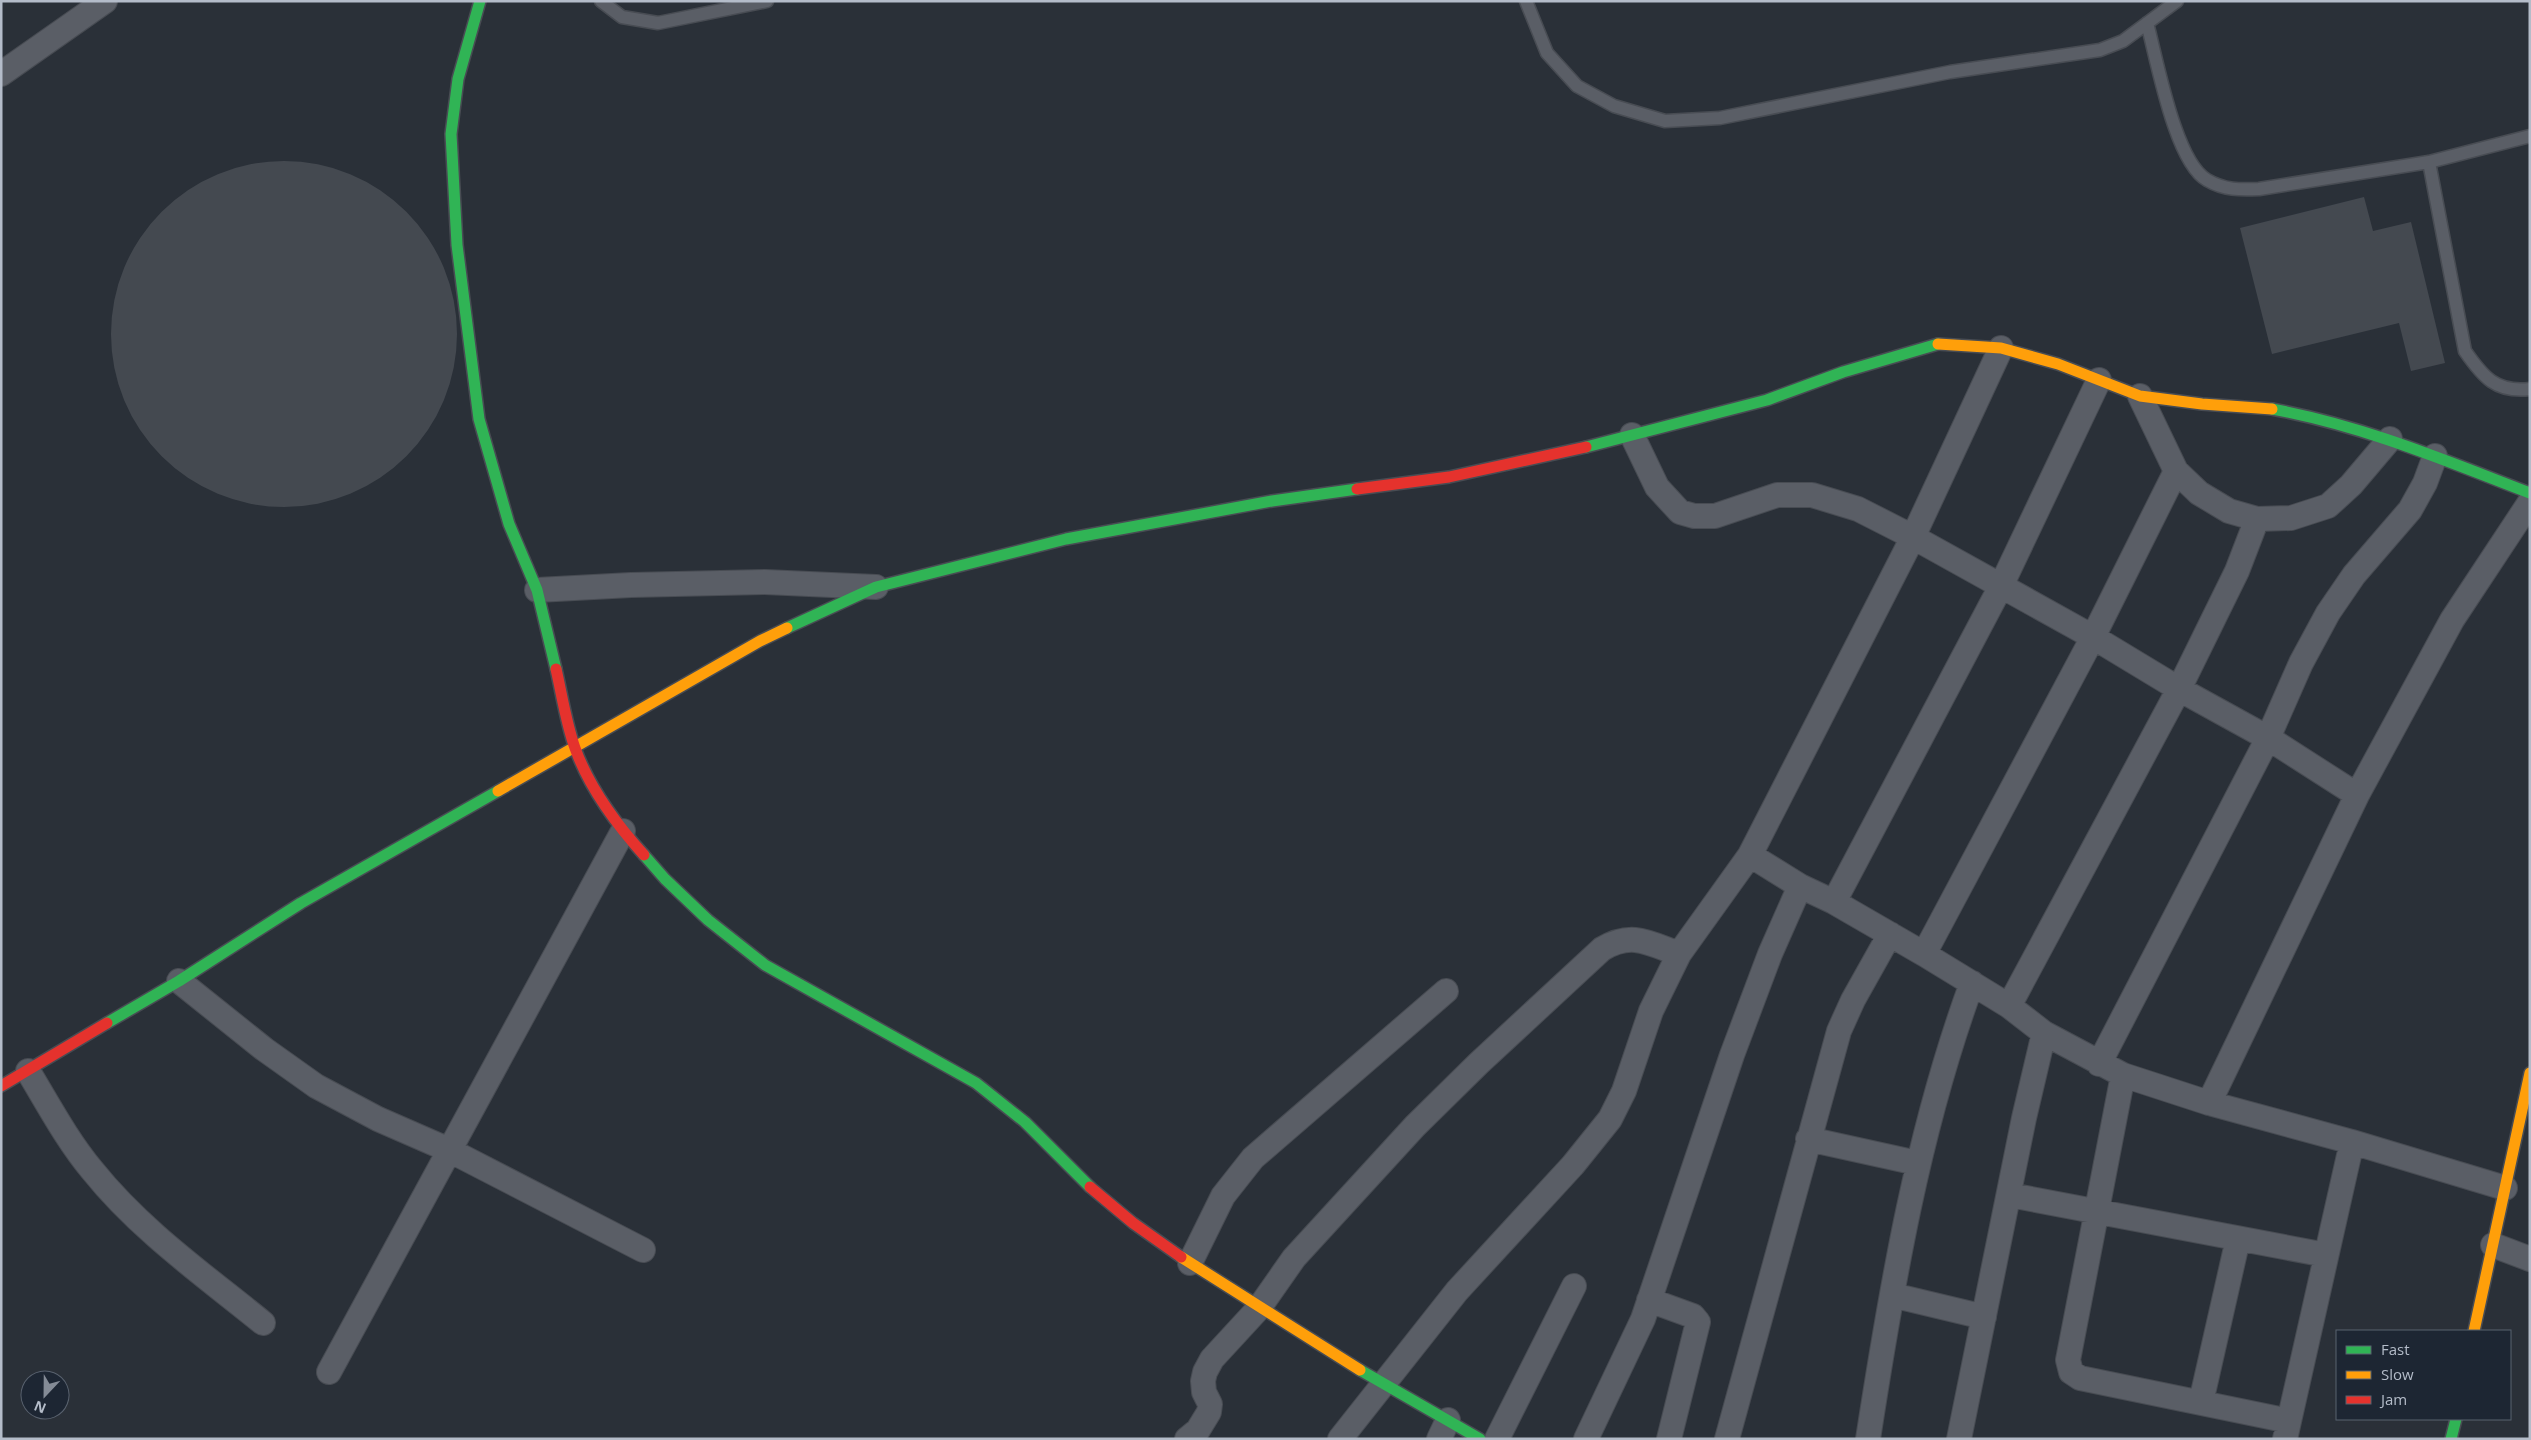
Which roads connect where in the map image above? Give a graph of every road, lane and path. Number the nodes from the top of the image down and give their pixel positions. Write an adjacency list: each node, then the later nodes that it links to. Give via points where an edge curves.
1 (104, 1): 8 (street)
2 (480, 1): 25 (street, via 458,79 451,134 457,245 479,418 509,524)
3 (601, 1): 4 (lane, via 622,17 658,23)
4 (767, 1)
5 (1526, 1): 7 (lane, via 1547,52 1576,86 1614,106 1665,121 1720,118 1950,72 2100,50 2123,41)
6 (2177, 1): 7 (lane)
7 (2147, 23): 10 (lane, via 2180,146 2191,167 2206,180 2231,190 2258,190)
8 (1, 74)
9 (2530, 136): 10 (lane)
10 (2429, 162): 13 (lane, via 2466,351 2482,376 2500,387)
11 (2001, 348): 12 (street); 15 (street, via 1939,344 1843,372 1767,400); 22 (street)
12 (2099, 380): 14 (street); 24 (street)
13 (2530, 389)
14 (2140, 396): 16 (street, via 2267,408 2322,418); 18 (street)
15 (1632, 435): 22 (street, via 1657,487 1680,512 1715,516 1777,495 1812,495 1858,509); 23 (street, via 1449,477 1272,501 1066,539)
16 (2390, 439): 17 (street); 21 (street, via 2351,485 2328,506 2291,518)
17 (2435, 456): 19 (street); 28 (street, via 2410,510 2354,575 2328,613 2301,663)
18 (2176, 471): 21 (street, via 2199,493 2229,511); 26 (street)
19 (2530, 493)
20 (2530, 502): 30 (street, via 2452,620)
21 (2257, 519): 27 (street, via 2237,571)
22 (1913, 537): 24 (street); 32 (street)
23 (876, 586): 25 (street, via 765,582 631,584); 29 (street, via 760,641)
24 (2001, 586): 26 (street); 34 (street)
25 (537, 590): 29 (street)
26 (2094, 637): 27 (street); 37 (street)
27 (2179, 689): 28 (street); 41 (street)
28 (2268, 738): 30 (street); 43 (street)
29 (575, 748): 31 (street, via 592,784); 38 (street, via 301,903)
30 (2357, 795): 48 (street)
31 (622, 831): 51 (street); 61 (street, via 708,920 758,959 976,1083 1026,1122 1077,1176)
32 (1750, 855): 33 (street); 36 (street)
33 (1800, 886): 34 (street); 64 (street, via 1732,1055)
34 (1834, 902): 35 (street)
35 (1890, 934): 37 (street); 49 (street, via 1839,1031)
36 (1679, 954): 65 (street, via 1631,938 1616,941 1602,949 1415,1126 1294,1258); 70 (street, via 1652,1011 1624,1092 1610,1120 1573,1166 1457,1291)
37 (1924, 954): 39 (street)
38 (179, 981): 44 (street); 51 (street, via 316,1086 378,1119)
39 (1972, 983): 41 (street); 52 (street, via 1949,1046)
40 (1446, 991): 61 (street, via 1253,1158 1223,1196)
41 (2009, 1006): 42 (street)
42 (2044, 1033): 43 (street); 54 (street)
43 (2100, 1064): 46 (street)
44 (28, 1070): 47 (street); 67 (street, via 65,1133 123,1204 176,1254)
45 (2530, 1073): 53 (street)
46 (2123, 1075): 48 (street); 55 (street)
47 (1, 1086)
48 (2209, 1103): 50 (street)
49 (1808, 1138): 52 (street); 81 (street)
50 (2352, 1142): 53 (street); 59 (street)
51 (448, 1150): 58 (street); 69 (street)
52 (1917, 1163): 63 (street)
53 (2505, 1188): 57 (street)
54 (2010, 1195): 55 (street); 66 (street)
55 (2096, 1212): 56 (street); 71 (street, via 2068,1360 2071,1372 2080,1378)
56 (2238, 1239): 59 (street); 71 (street)
57 (2493, 1245): 60 (street); 68 (street)
58 (644, 1250)
59 (2326, 1255): 74 (street)
60 (2530, 1259)
61 (1190, 1263): 65 (street)
62 (1574, 1286): 78 (street)
63 (1892, 1295): 66 (street); 82 (street)
64 (1649, 1300): 79 (street); 80 (street, via 1693,1316 1698,1322)
65 (1259, 1308): 70 (street); 75 (street, via 1212,1359 1203,1381 1210,1404 1209,1412 1198,1430)
66 (1984, 1317): 83 (street)
67 (263, 1322)
68 (2474, 1330)
69 (329, 1372)
70 (1382, 1384): 73 (street); 76 (street)
71 (2201, 1402): 74 (street)
72 (2456, 1420): 84 (street)
73 (1443, 1430): 77 (street)
74 (2286, 1430)
75 (1187, 1439)
76 (1340, 1439)
77 (1480, 1439)
78 (1497, 1439)
79 (1586, 1439)
80 (1669, 1439)
81 (1727, 1439)
82 (1868, 1439)
83 (1959, 1439)
84 (2451, 1439)

